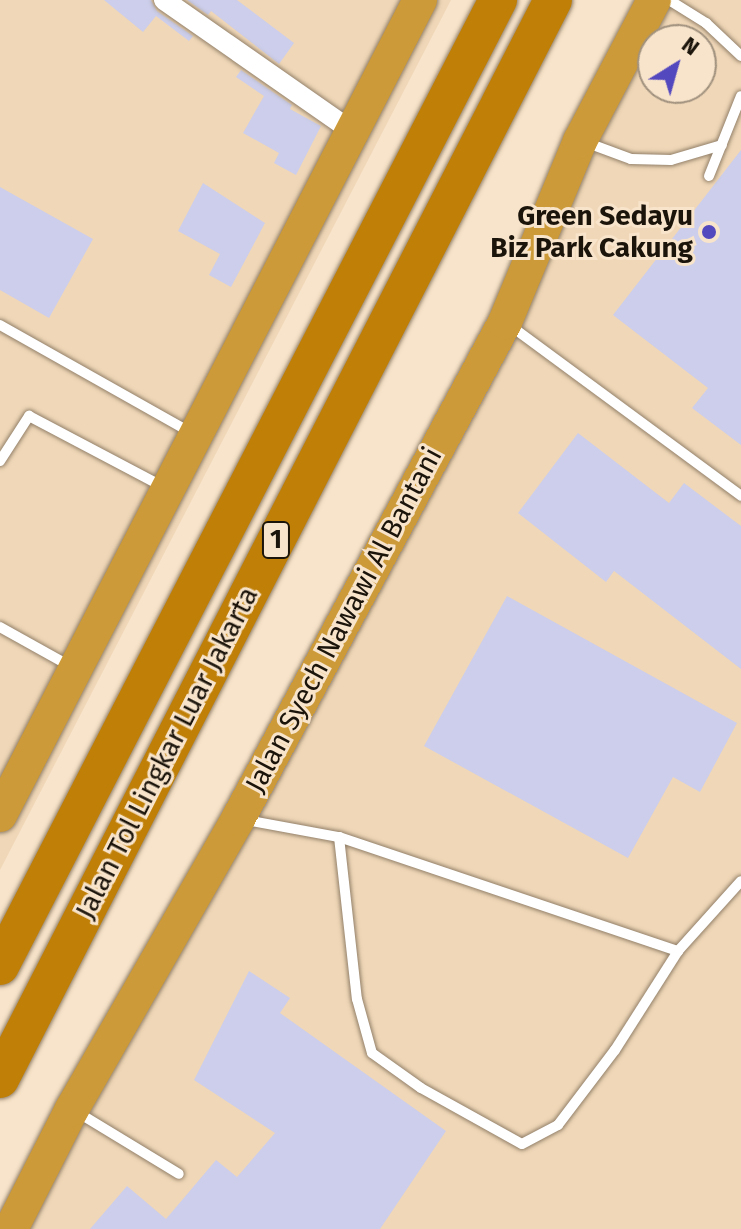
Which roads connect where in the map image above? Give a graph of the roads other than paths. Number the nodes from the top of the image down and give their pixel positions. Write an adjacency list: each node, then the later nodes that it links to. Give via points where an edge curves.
1 (164, 0): 9 (street)
2 (420, 0): 9 (highway)
3 (498, 0): 26 (highway, Jalan Tol Lingkar Luar Jakarta / 1)
4 (553, 0): 27 (highway, Jalan Tol Lingkar Luar Jakarta / 1)
5 (654, 0): 10 (highway, Jalan Syech Nawawi Al Bantani)
6 (669, 0): 7 (lane, via 706,23)
7 (741, 56)
8 (741, 96): 11 (lane)
9 (353, 132): 15 (highway)
10 (580, 141): 11 (lane, via 631,159 671,160); 13 (highway, Jalan Syech Nawawi Al Bantani)
11 (722, 145): 12 (lane)
12 (709, 176)
13 (505, 322): 18 (lane); 22 (highway, Jalan Syech Nawawi Al Bantani)
14 (0, 325): 15 (lane)
15 (199, 437): 17 (highway)
16 (0, 461): 17 (lane, via 29,416)
17 (171, 491): 20 (highway)
18 (741, 496)
19 (0, 627): 20 (lane)
20 (77, 670): 21 (highway)
21 (0, 815)
22 (238, 819): 23 (lane); 28 (highway, Jalan Syech Nawawi Al Bantani)
23 (339, 837): 25 (lane); 25 (lane, via 357,999 372,1053 421,1088 522,1144 558,1125 615,1050)
24 (741, 881): 25 (lane)
25 (678, 951)
26 (0, 966)
27 (0, 1079)
28 (72, 1109): 29 (lane); 30 (highway, Jalan Syech Nawawi Al Bantani)
29 (179, 1174)
30 (11, 1229)

